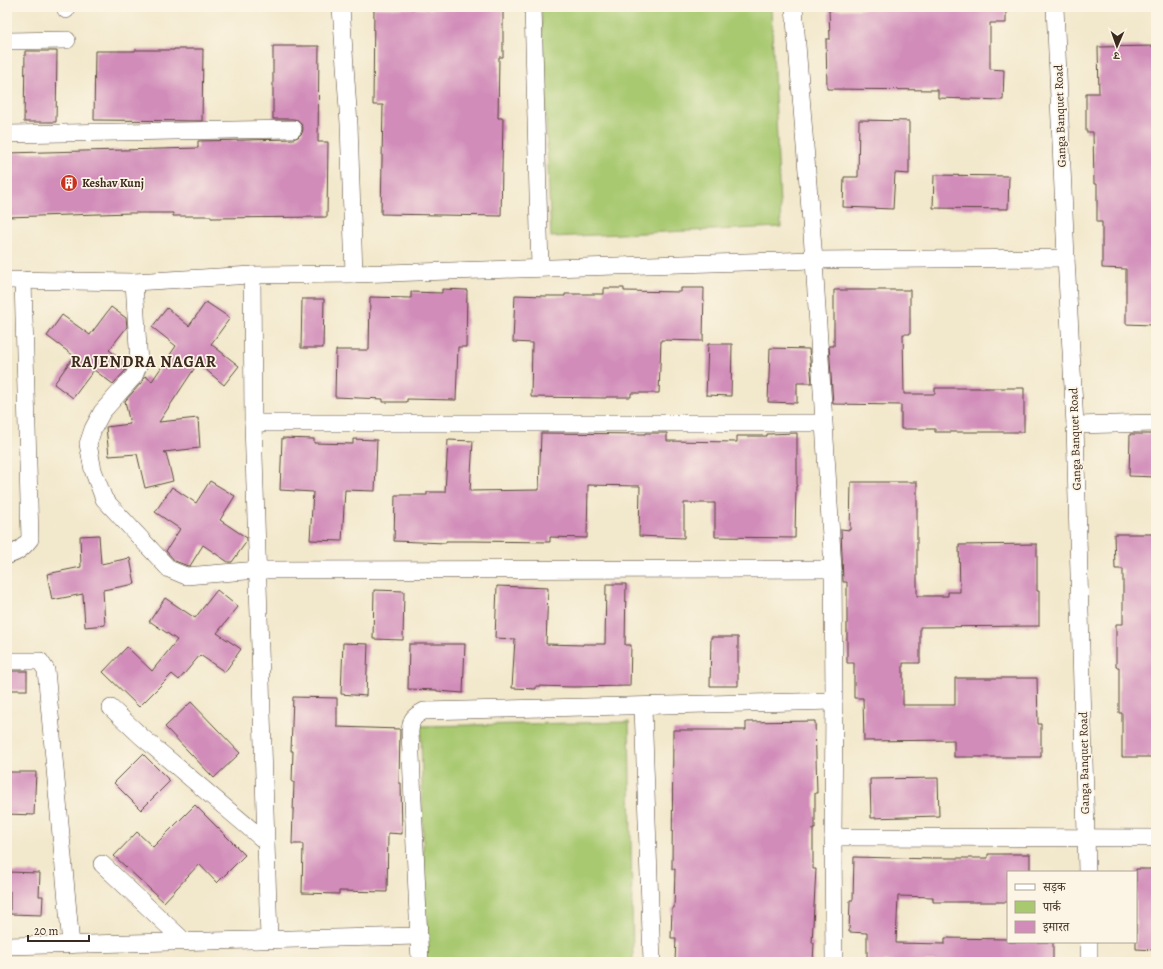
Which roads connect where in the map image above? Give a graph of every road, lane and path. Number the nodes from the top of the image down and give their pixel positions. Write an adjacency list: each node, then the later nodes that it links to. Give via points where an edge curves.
1 (341, 7): 12 (street, via 349,124)
2 (533, 7): 11 (street)
3 (794, 7): 10 (street)
4 (1055, 7): 9 (street, Ganga Banquet Road)
5 (68, 40): 6 (street)
6 (7, 41)
7 (293, 129): 8 (street)
8 (7, 134)
9 (1066, 258): 10 (street); 19 (street, Ganga Banquet Road)
10 (814, 260): 11 (street); 18 (street)
11 (540, 268): 12 (street)
12 (354, 274): 13 (street)
13 (252, 275): 15 (street); 17 (street)
14 (15, 280): 15 (street); 20 (street, via 30,539 22,548)
15 (134, 282): 22 (street, via 139,364 134,376 102,412 92,429 88,444 93,470 104,499 169,569 186,576)
16 (1156, 422): 19 (street)
17 (253, 423): 18 (street); 22 (street)
18 (823, 423): 21 (street)
19 (1075, 425): 28 (street, Ganga Banquet Road)
20 (7, 555)
21 (833, 569): 22 (street); 24 (street)
22 (258, 570): 30 (street)
23 (7, 661): 37 (street, via 40,661 46,670)
24 (834, 701): 25 (street); 27 (street)
25 (644, 707): 33 (street, via 424,712 416,715 411,722 410,732); 40 (street)
26 (111, 708): 30 (street)
27 (833, 837): 28 (street); 41 (street)
28 (1086, 838): 29 (street); 32 (street, Ganga Banquet Road)
29 (1156, 838)
30 (266, 842): 34 (street)
31 (102, 864): 35 (street)
32 (1087, 871)
33 (419, 936): 34 (street); 39 (street)
34 (268, 939): 35 (street)
35 (184, 941): 37 (street)
36 (1089, 943): 42 (street)
37 (71, 945): 38 (street)
38 (7, 946)
39 (420, 962)
40 (652, 962)
41 (834, 962)
42 (1089, 962)

